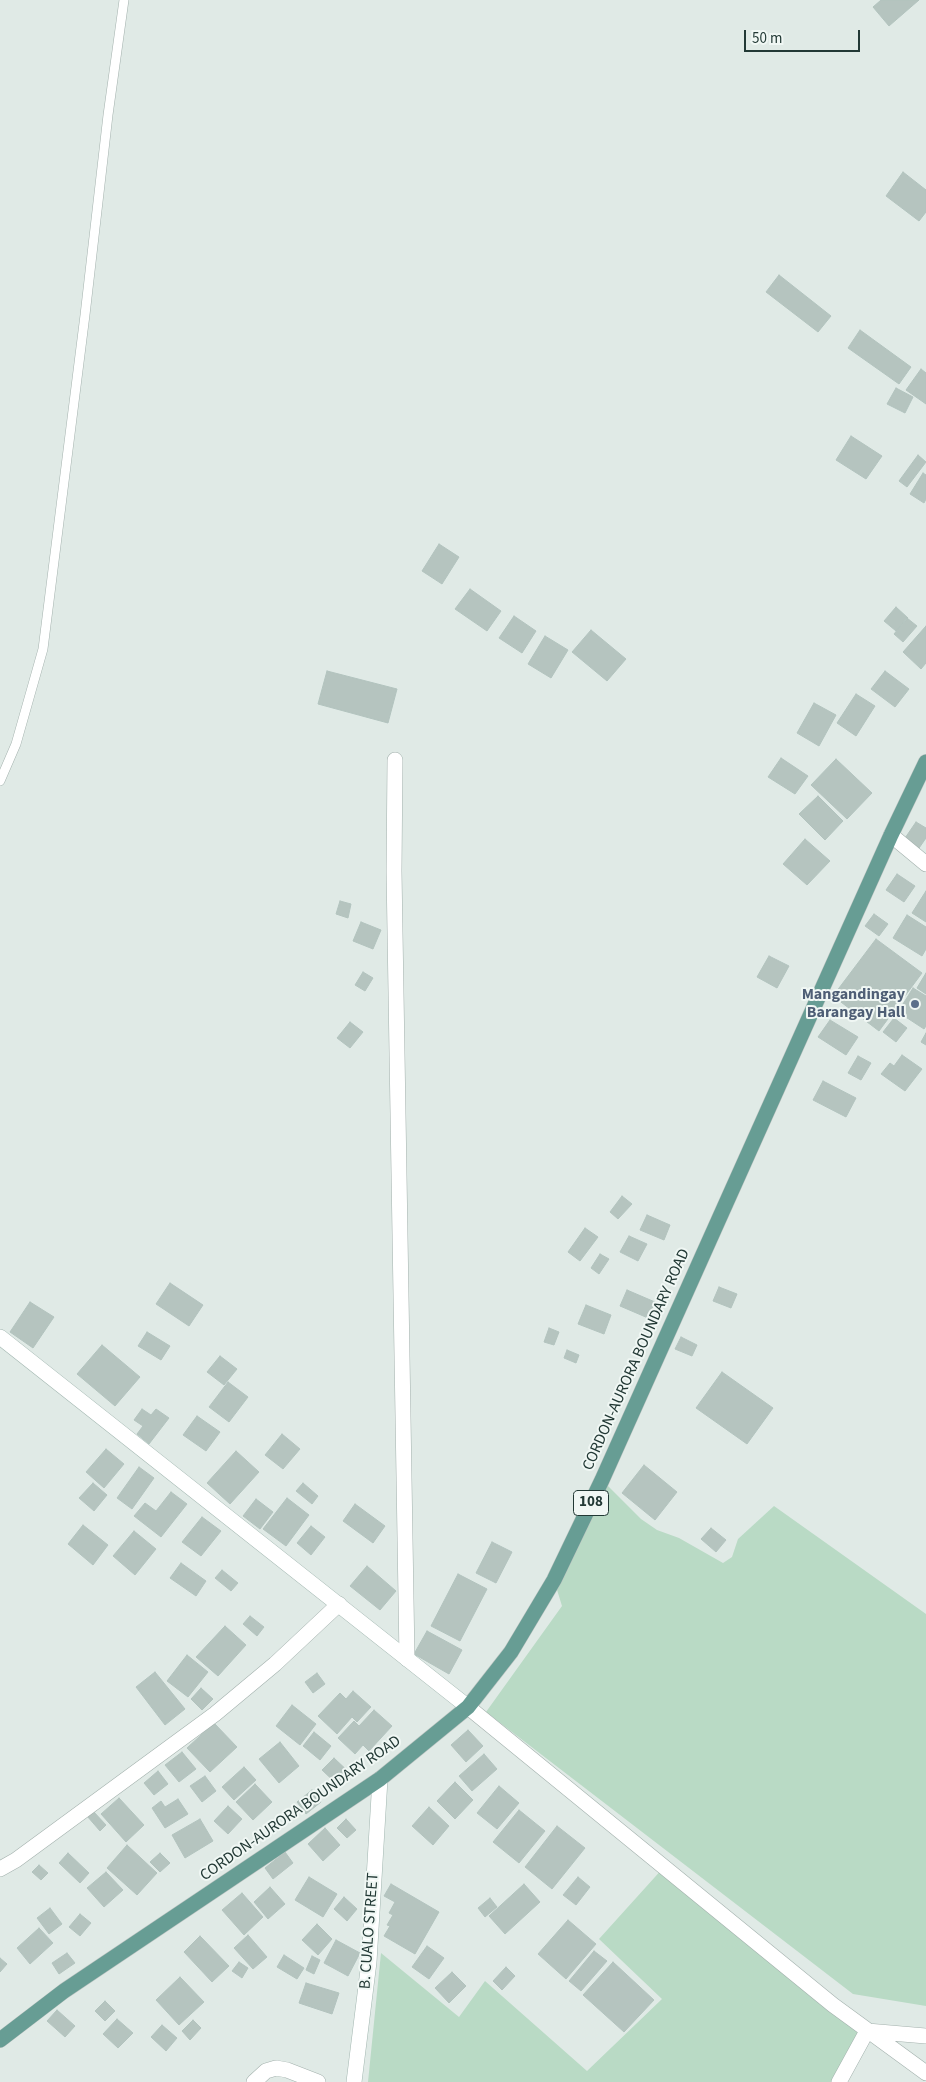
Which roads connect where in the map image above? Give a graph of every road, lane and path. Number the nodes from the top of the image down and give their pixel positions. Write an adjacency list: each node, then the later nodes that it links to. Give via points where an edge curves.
1 (124, 0): 4 (lane, via 43,649 16,744)
2 (395, 760): 9 (street, via 394,881)
3 (926, 762): 5 (main road, CORDON-AURORA BOUNDARY ROAD / 108)
4 (0, 781)
5 (891, 835): 6 (street); 10 (main road, CORDON-AURORA BOUNDARY ROAD / 108, via 602,1480 554,1580 511,1652)
6 (926, 864)
7 (0, 1337): 8 (street)
8 (339, 1604): 9 (street); 12 (street, via 215,1714)
9 (407, 1659): 10 (street)
10 (468, 1707): 11 (main road, CORDON-AURORA BOUNDARY ROAD / 108); 13 (street)
11 (380, 1779): 15 (main road, CORDON-AURORA BOUNDARY ROAD / 108, via 64,1991); 19 (street, B. CUALO STREET, via 369,1962)
12 (0, 1869)
13 (867, 2031): 14 (street); 16 (street); 20 (street)
14 (926, 2036)
15 (0, 2040)
16 (926, 2073)
17 (254, 2082): 18 (street, via 266,2071 276,2068)
18 (318, 2082)
19 (354, 2082)
20 (839, 2082)

